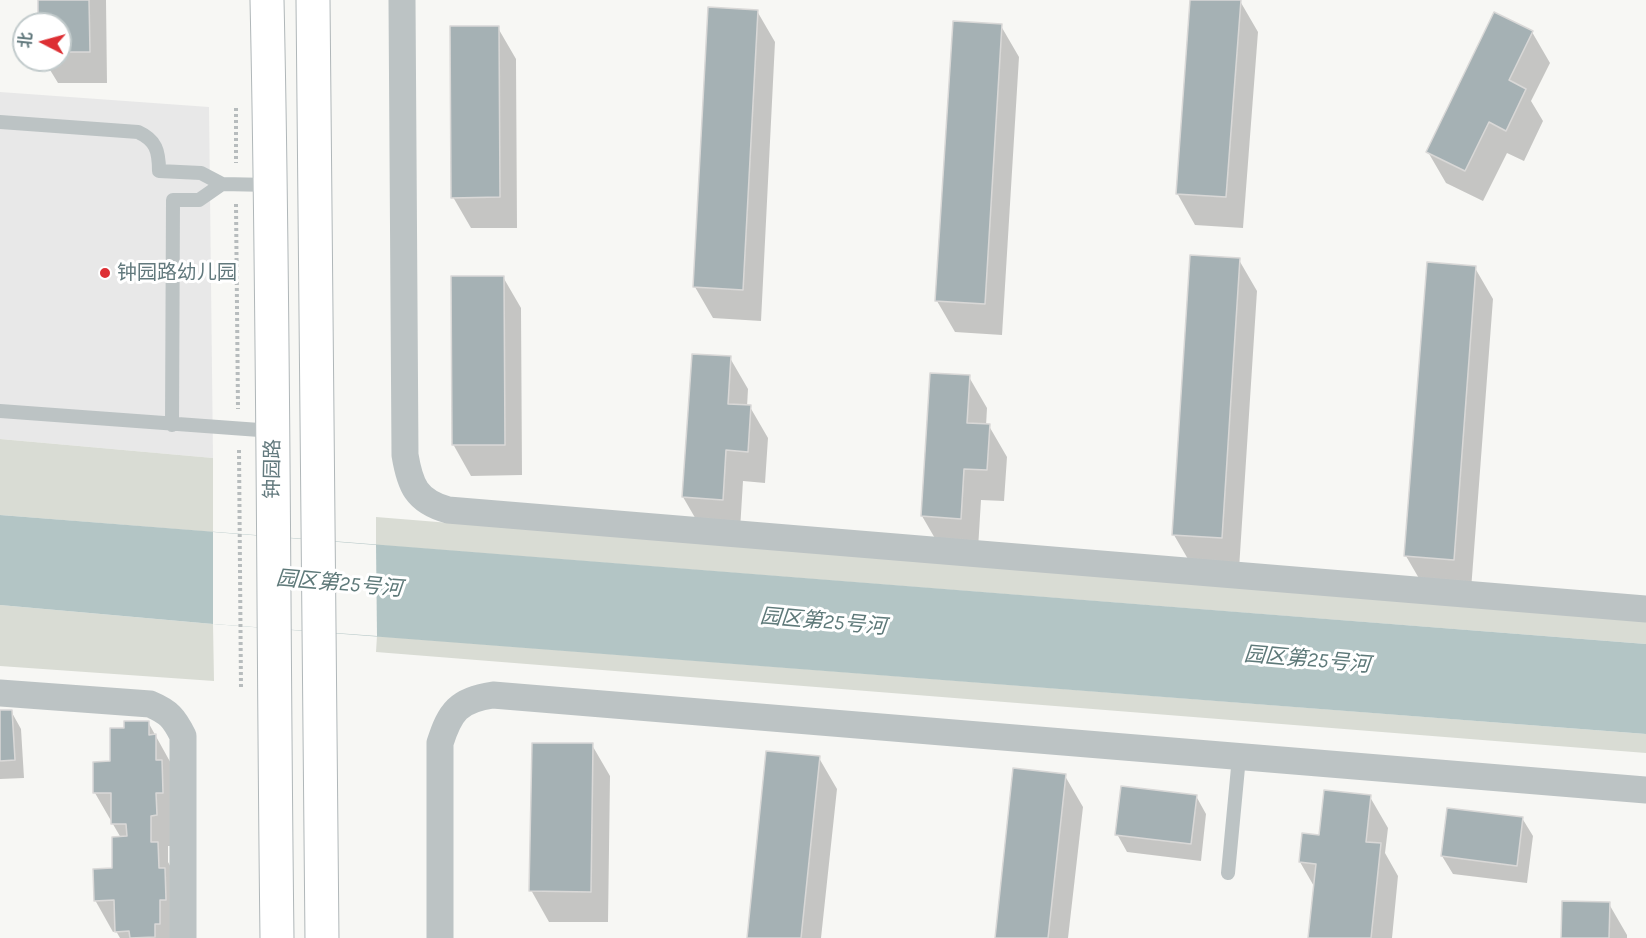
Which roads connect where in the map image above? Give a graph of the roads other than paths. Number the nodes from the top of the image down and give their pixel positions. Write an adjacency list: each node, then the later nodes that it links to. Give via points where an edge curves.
1 (267, 0): 6 (main road, 钟园路)
2 (313, 0): 17 (main road)
3 (402, 0): 10 (street, via 405,455 418,495 432,505 448,510)
4 (0, 122): 5 (lane, via 138,132 154,144 159,171 201,173)
5 (229, 184): 6 (lane); 8 (lane, via 199,200 173,200)
6 (271, 185): 9 (main road, 钟园路)
7 (0, 411): 8 (lane)
8 (172, 425): 9 (lane)
9 (273, 431): 16 (main road, 钟园路)
10 (1646, 609)
11 (0, 693): 15 (street, via 150,704 165,710 176,722 183,736)
12 (1239, 757): 13 (street); 14 (lane); 18 (street, via 493,695 477,697 453,712 440,743)
13 (1646, 790)
14 (1228, 873)
15 (183, 938)
16 (277, 938)
17 (322, 938)
18 (440, 938)

